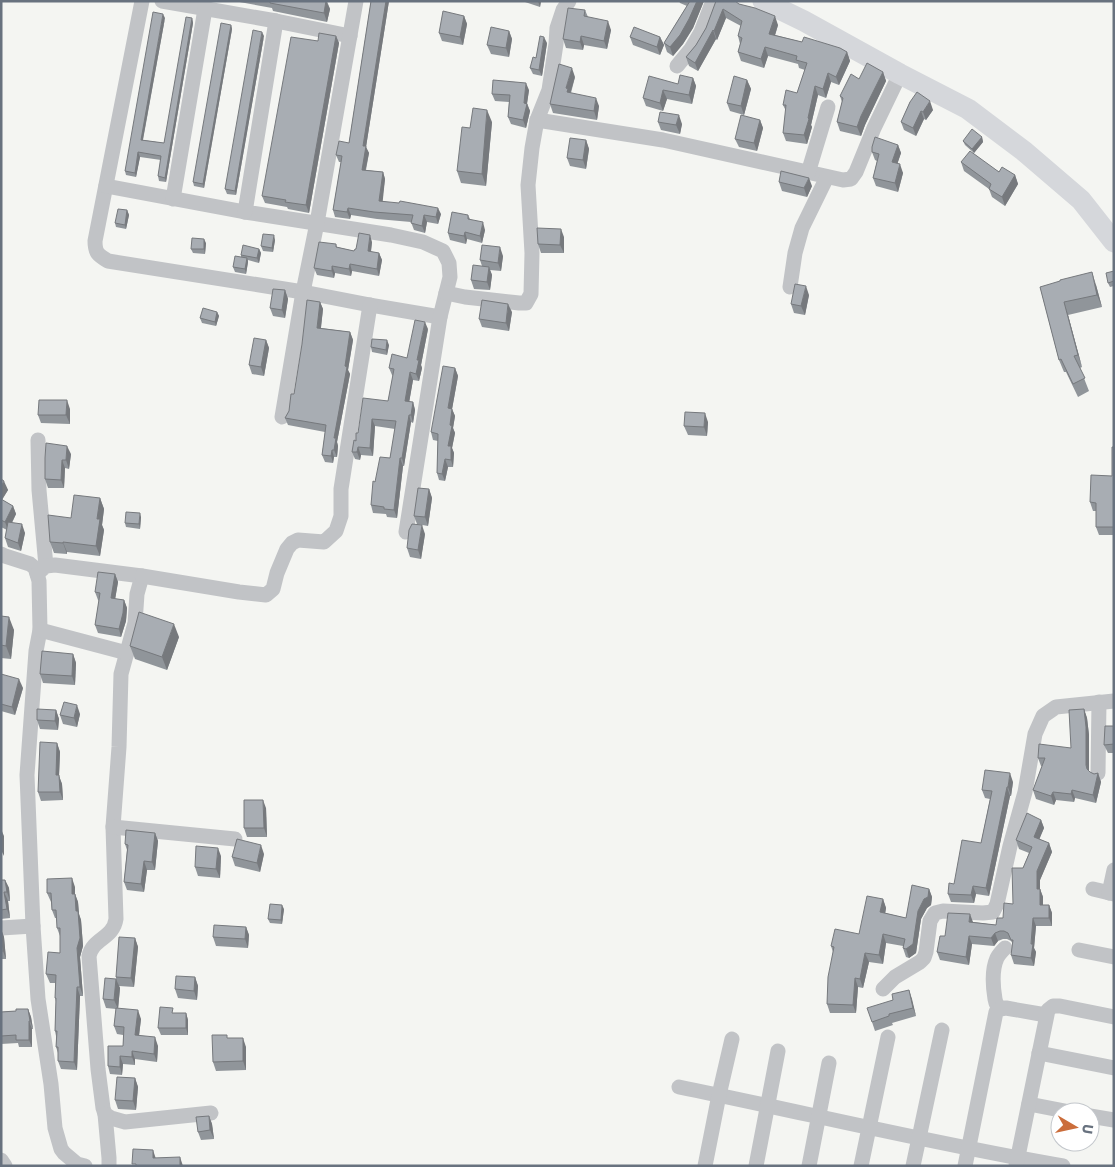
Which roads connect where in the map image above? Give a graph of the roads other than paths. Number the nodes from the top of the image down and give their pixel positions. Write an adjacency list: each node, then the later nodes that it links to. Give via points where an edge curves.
1 (142, 1): 16 (street)
2 (162, 1): 7 (street)
3 (356, 1): 9 (street)
4 (569, 1): 13 (street, via 557,28 549,90)
5 (713, 1): 10 (street, via 701,32)
6 (763, 1): 11 (street)
7 (205, 8): 8 (street); 17 (street)
8 (276, 21): 9 (street); 18 (street)
9 (350, 36): 19 (street)
10 (677, 66)
11 (900, 74): 15 (street, via 856,172 843,180); 20 (street, via 968,109 1025,152 1081,200)
12 (828, 107): 14 (street)
13 (538, 120): 14 (street, via 663,140); 23 (street, via 528,185 532,253 530,294 526,303)
14 (808, 173): 15 (street)
15 (827, 177): 21 (street, via 802,228)
16 (106, 186): 17 (street); 22 (street, via 95,249 108,261)
17 (173, 199): 18 (street)
18 (245, 212): 19 (street)
19 (317, 223): 22 (street); 23 (street, via 423,242 443,251 450,263)
20 (1114, 242)
21 (790, 287)
22 (304, 292): 24 (street); 26 (street)
23 (446, 293): 25 (street)
24 (370, 305): 25 (street); 31 (street, via 341,489 341,516 336,531 324,542 298,540 292,544 287,549 273,589 266,595)
25 (440, 317): 28 (street)
26 (282, 417)
27 (38, 440): 30 (street)
28 (406, 532)
29 (1, 554): 30 (street)
30 (42, 570): 31 (street, via 55,565); 32 (street, via 39,581)
31 (142, 576): 33 (street)
32 (40, 630): 33 (street); 41 (street, via 27,775)
33 (127, 653): 36 (street, via 121,674)
34 (1107, 702): 35 (street); 46 (street, via 1056,706 1043,716 1035,734 1024,792 993,912 943,911 935,914 930,921 924,958)
35 (1098, 773)
36 (113, 827): 37 (street); 63 (street, via 115,926 89,956)
37 (235, 839)
38 (1114, 870): 40 (street)
39 (1092, 889): 40 (street)
40 (1111, 893)
41 (33, 926): 42 (street); 73 (street, via 38,999 55,1128 64,1153 77,1164)
42 (1, 928)
43 (1005, 948): 47 (street, via 998,955 994,972 995,999)
44 (1079, 950): 45 (street)
45 (1114, 957)
46 (883, 989)
47 (1000, 1009): 48 (street); 69 (street, via 996,1012)
48 (1046, 1015): 49 (street, via 1053,1006 1060,1006); 54 (street)
49 (1114, 1017)
50 (942, 1030): 68 (street)
51 (888, 1037): 67 (street)
52 (732, 1039): 58 (street)
53 (778, 1051): 60 (street)
54 (1039, 1053): 56 (street); 59 (street)
55 (829, 1063): 64 (street)
56 (1114, 1068)
57 (679, 1087): 58 (street)
58 (719, 1095): 60 (street); 75 (street)
59 (1029, 1104): 61 (street); 71 (street)
60 (767, 1106): 64 (street); 76 (street)
61 (1050, 1108)
62 (211, 1113): 63 (street, via 125,1122)
63 (105, 1114): 74 (street)
64 (818, 1117): 67 (street); 77 (street)
65 (1100, 1118): 66 (street)
66 (1114, 1120)
67 (868, 1127): 68 (street); 78 (street)
68 (919, 1139): 69 (street); 79 (street)
69 (969, 1148): 71 (street); 80 (street)
70 (1, 1160): 72 (street)
71 (1017, 1162): 81 (street)
72 (5, 1166)
73 (85, 1166)
74 (109, 1166)
75 (705, 1166)
76 (756, 1166)
77 (809, 1166)
78 (861, 1166)
79 (913, 1166)
80 (965, 1166)
81 (1063, 1166)

